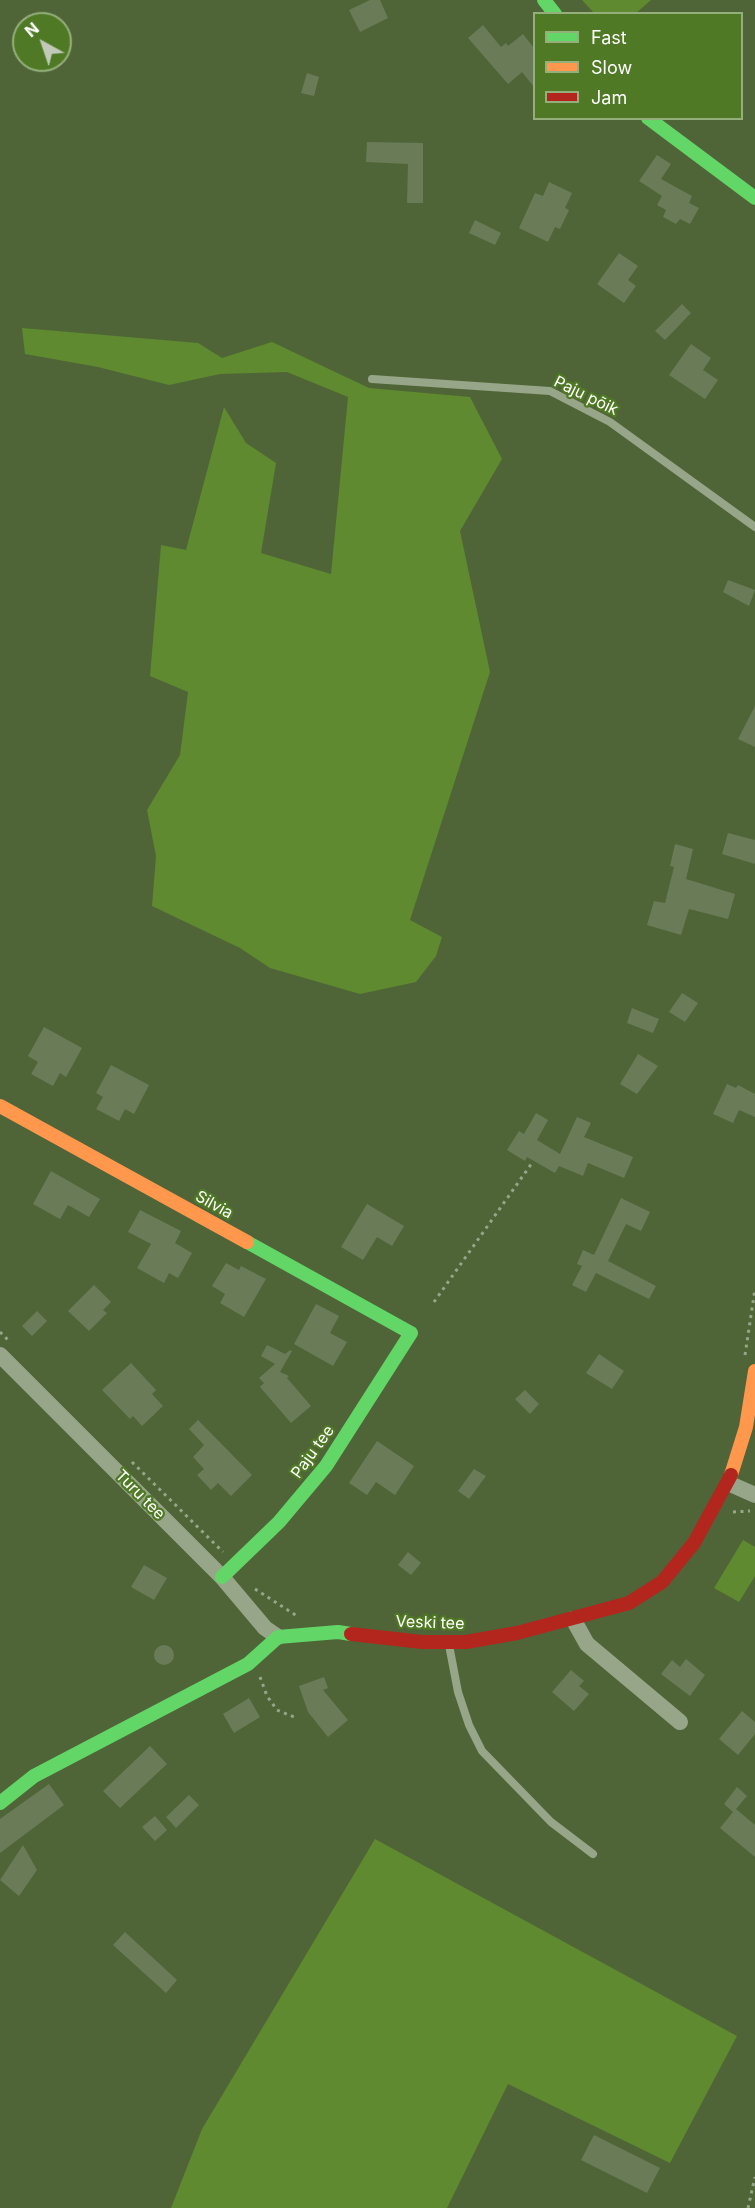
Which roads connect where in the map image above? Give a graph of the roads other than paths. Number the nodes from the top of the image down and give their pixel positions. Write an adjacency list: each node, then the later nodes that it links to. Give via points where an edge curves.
1 (544, 0): 2 (street)
2 (553, 12)
3 (651, 120): 4 (street)
4 (755, 198)
5 (372, 379): 6 (lane, Paju põik, via 550,391 610,422)
6 (755, 528)
7 (0, 1106): 8 (street, Silvia)
8 (411, 1333): 13 (street, Paju tee, via 326,1466 279,1522)
9 (0, 1355): 13 (street, Turu tee)
10 (755, 1371): 11 (street, Veski tee, via 746,1427)
11 (728, 1483): 12 (street); 14 (street, Veski tee, via 694,1544 662,1582 629,1603)
12 (755, 1496)
13 (222, 1577): 15 (street, Turu tee, via 265,1628)
14 (573, 1619): 16 (street, Veski tee, via 517,1633); 17 (street, via 587,1644)
15 (278, 1637): 16 (street, Veski tee, via 338,1632); 18 (street, via 254,1658 34,1776)
16 (449, 1642): 19 (lane, via 458,1692 482,1751 551,1822)
17 (680, 1722)
18 (0, 1803)
19 (593, 1854)

